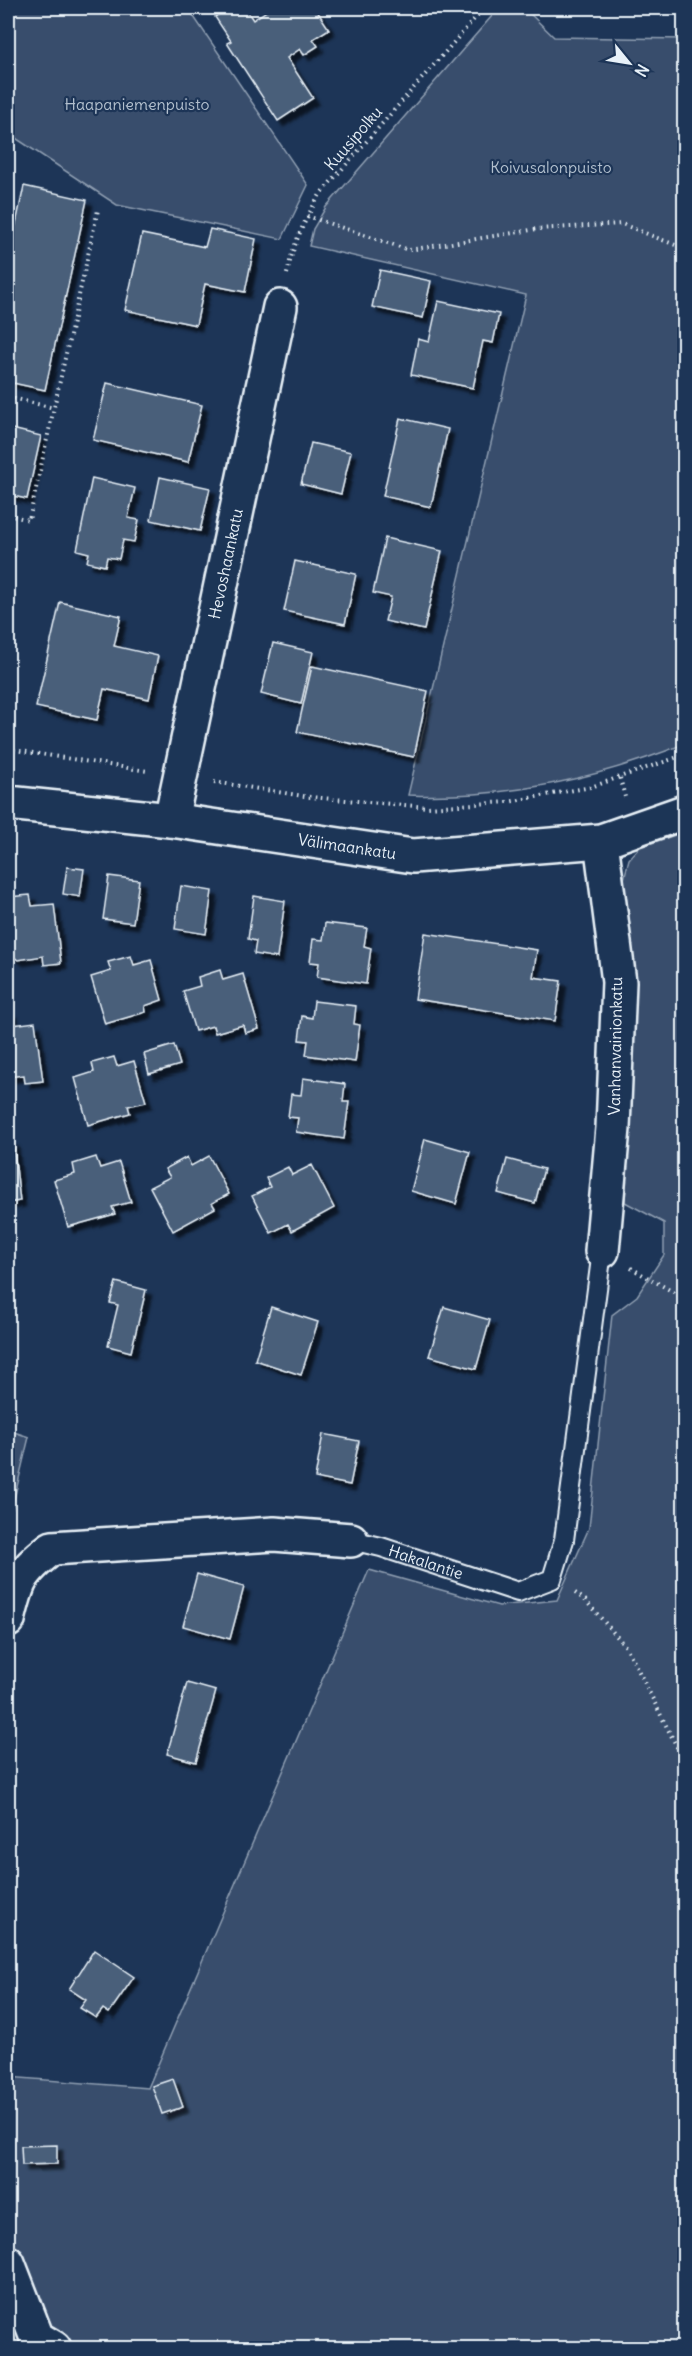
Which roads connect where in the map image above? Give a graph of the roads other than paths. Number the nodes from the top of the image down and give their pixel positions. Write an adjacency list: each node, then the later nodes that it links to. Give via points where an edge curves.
1 (280, 307): 4 (street, Hevoshaankatu)
2 (8, 803): 4 (street, Välimaankatu)
3 (684, 813): 5 (street, Välimaankatu)
4 (171, 820): 5 (street, Välimaankatu, via 413,856)
5 (601, 841): 6 (street, Vanhanvainionkatu, via 619,982 613,1128)
6 (602, 1251): 7 (lane, Hakalantie, via 564,1540 552,1579 518,1592)
7 (351, 1540): 8 (street, Hakalantie, via 274,1534 52,1548 30,1565 16,1584)
8 (8, 1620)
9 (8, 2263): 10 (street, via 37,2338)
10 (54, 2349)

